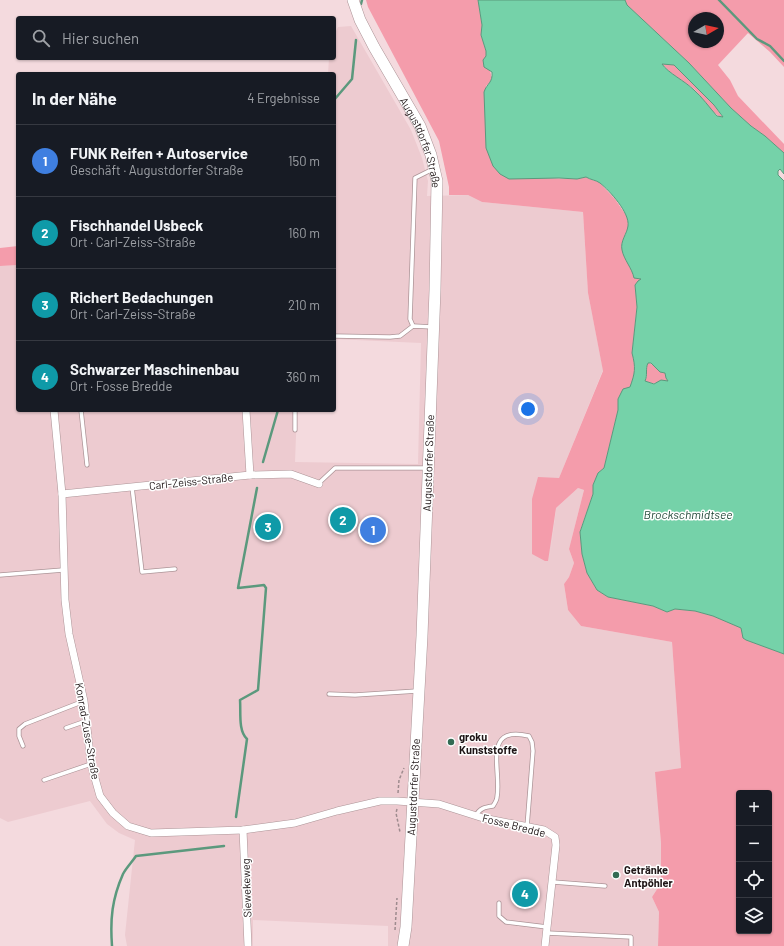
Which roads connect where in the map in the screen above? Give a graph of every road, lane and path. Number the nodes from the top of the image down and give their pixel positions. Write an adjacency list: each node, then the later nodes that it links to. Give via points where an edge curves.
1 (353, 0): 2 (main road, Augustdorfer Straße, via 360,20 420,126)
2 (434, 169): 3 (lane, via 415,178 410,319); 4 (main road, Augustdorfer Straße)
3 (413, 326): 4 (lane); 5 (lane, via 400,336)
4 (434, 327): 12 (main road, Augustdorfer Straße)
5 (336, 336)
6 (54, 412): 16 (street, Konrad-Zuse-Straße)
7 (81, 412): 11 (lane)
8 (246, 412): 13 (street)
9 (295, 412): 10 (lane)
10 (294, 430)
11 (87, 465)
12 (428, 468): 14 (lane, via 335,468); 20 (main road, Augustdorfer Straße)
13 (250, 475): 14 (street, Carl-Zeiss-Straße, via 292,474); 15 (street, Carl-Zeiss-Straße)
14 (318, 484)
15 (132, 487): 16 (street, Carl-Zeiss-Straße); 17 (lane, via 142,572)
16 (62, 494): 18 (street, Konrad-Zuse-Straße)
17 (175, 569)
18 (64, 570): 19 (lane); 22 (street, Konrad-Zuse-Straße, via 70,634)
19 (0, 575)
20 (418, 691): 21 (lane); 29 (main road, Augustdorfer Straße)
21 (329, 694)
22 (84, 701): 23 (street, Konrad-Zuse-Straße); 25 (lane, via 24,724 18,729)
23 (87, 720): 24 (lane); 26 (street, Konrad-Zuse-Straße)
24 (66, 728)
25 (23, 746)
26 (92, 764): 27 (lane); 32 (street, Konrad-Zuse-Straße, via 100,796 113,813 128,826 151,833)
27 (44, 780)
28 (397, 801): 29 (street, Konrad-Zuse-Straße); 32 (street, Konrad-Zuse-Straße, via 380,801 295,823); 33 (path, via 396,813)
29 (412, 802): 30 (street, Fosse Bredde, via 439,804); 41 (main road, Augustdorfer Straße)
30 (476, 816): 31 (street, Fosse Bredde); 31 (lane, via 481,809 493,806 497,797 498,744 502,738 520,734 529,736 533,751)
31 (527, 827): 34 (street, Fosse Bredde, via 544,830 554,837 556,845)
32 (243, 830): 40 (street, Siewekeweg)
33 (401, 834)
34 (552, 882): 35 (lane); 38 (street, Fosse Bredde)
35 (605, 886)
36 (397, 894): 39 (path)
37 (499, 903): 38 (lane, via 499,916 506,922)
38 (547, 930): 42 (street, Fosse Bredde); 43 (lane, via 631,937)
39 (395, 931)
40 (248, 946)
41 (403, 946)
42 (545, 946)
43 (631, 946)

